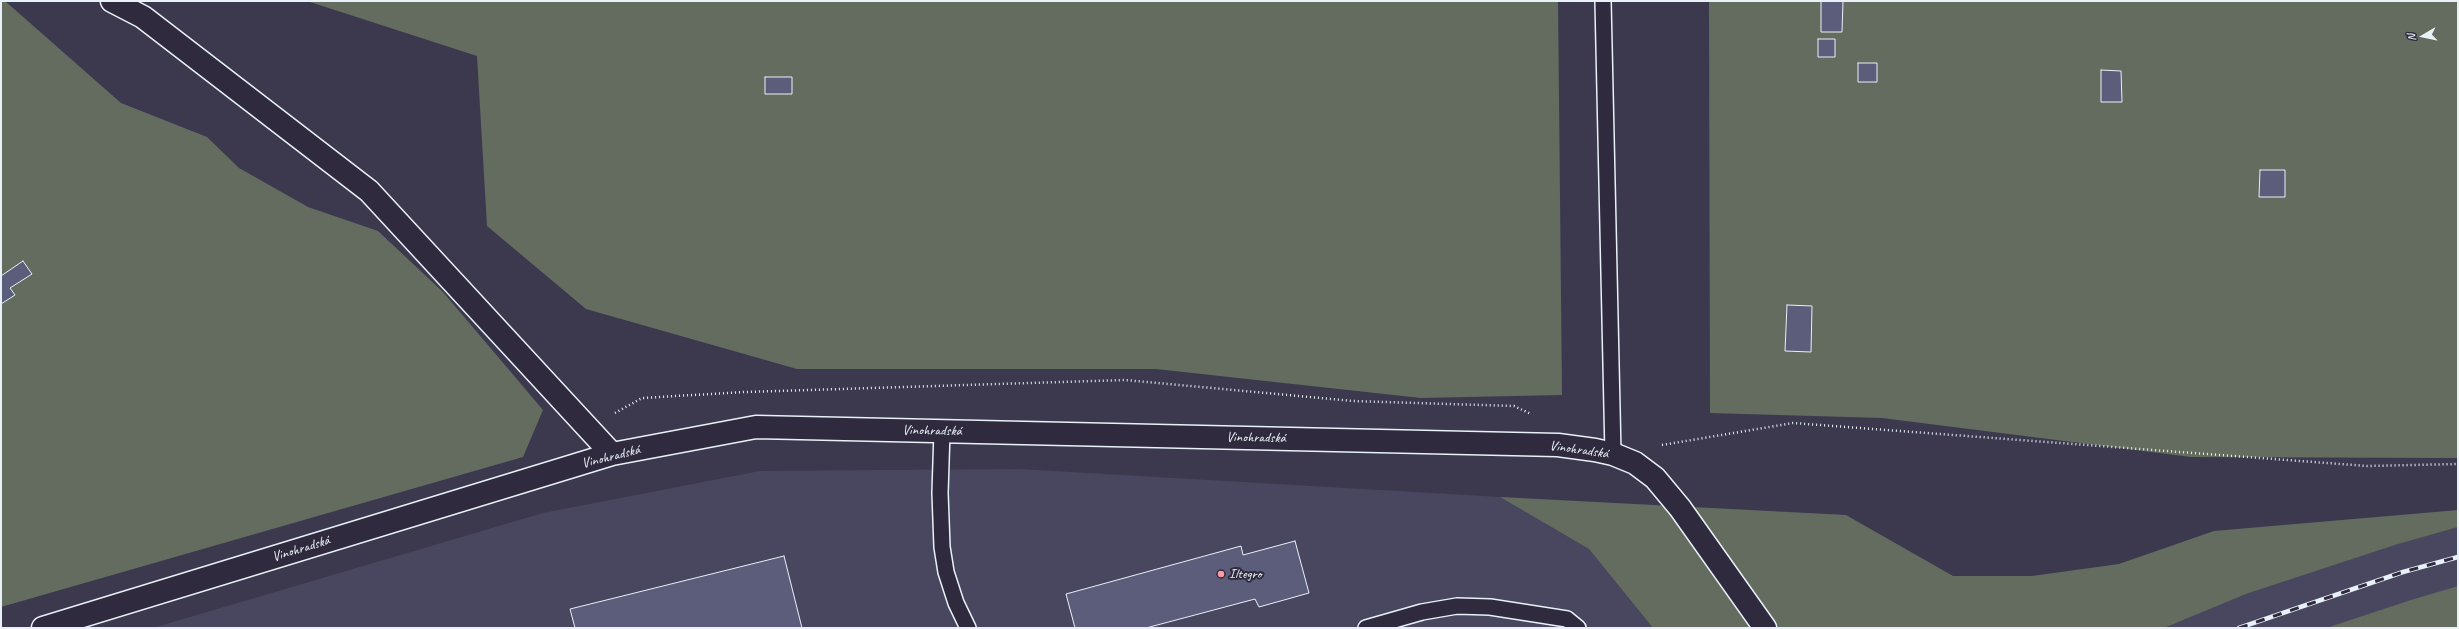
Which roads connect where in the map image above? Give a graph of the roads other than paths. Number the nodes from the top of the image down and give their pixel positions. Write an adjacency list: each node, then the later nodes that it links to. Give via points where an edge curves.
1 (112, 1): 4 (street, via 143,17 369,191)
2 (1603, 1): 5 (lane)
3 (942, 432): 4 (street, Vinohradská, via 756,427); 5 (street, Vinohradská, via 1558,445); 7 (lane, via 942,547 946,572 956,603)
4 (612, 454): 6 (street, Vinohradská)
5 (1613, 454): 10 (street, Vinohradská, via 1635,463 1660,484 1680,508)
6 (43, 628)
7 (968, 628)
8 (1366, 628): 9 (lane, via 1422,612 1457,606 1490,607 1567,619)
9 (1578, 628)
10 (1765, 628)

